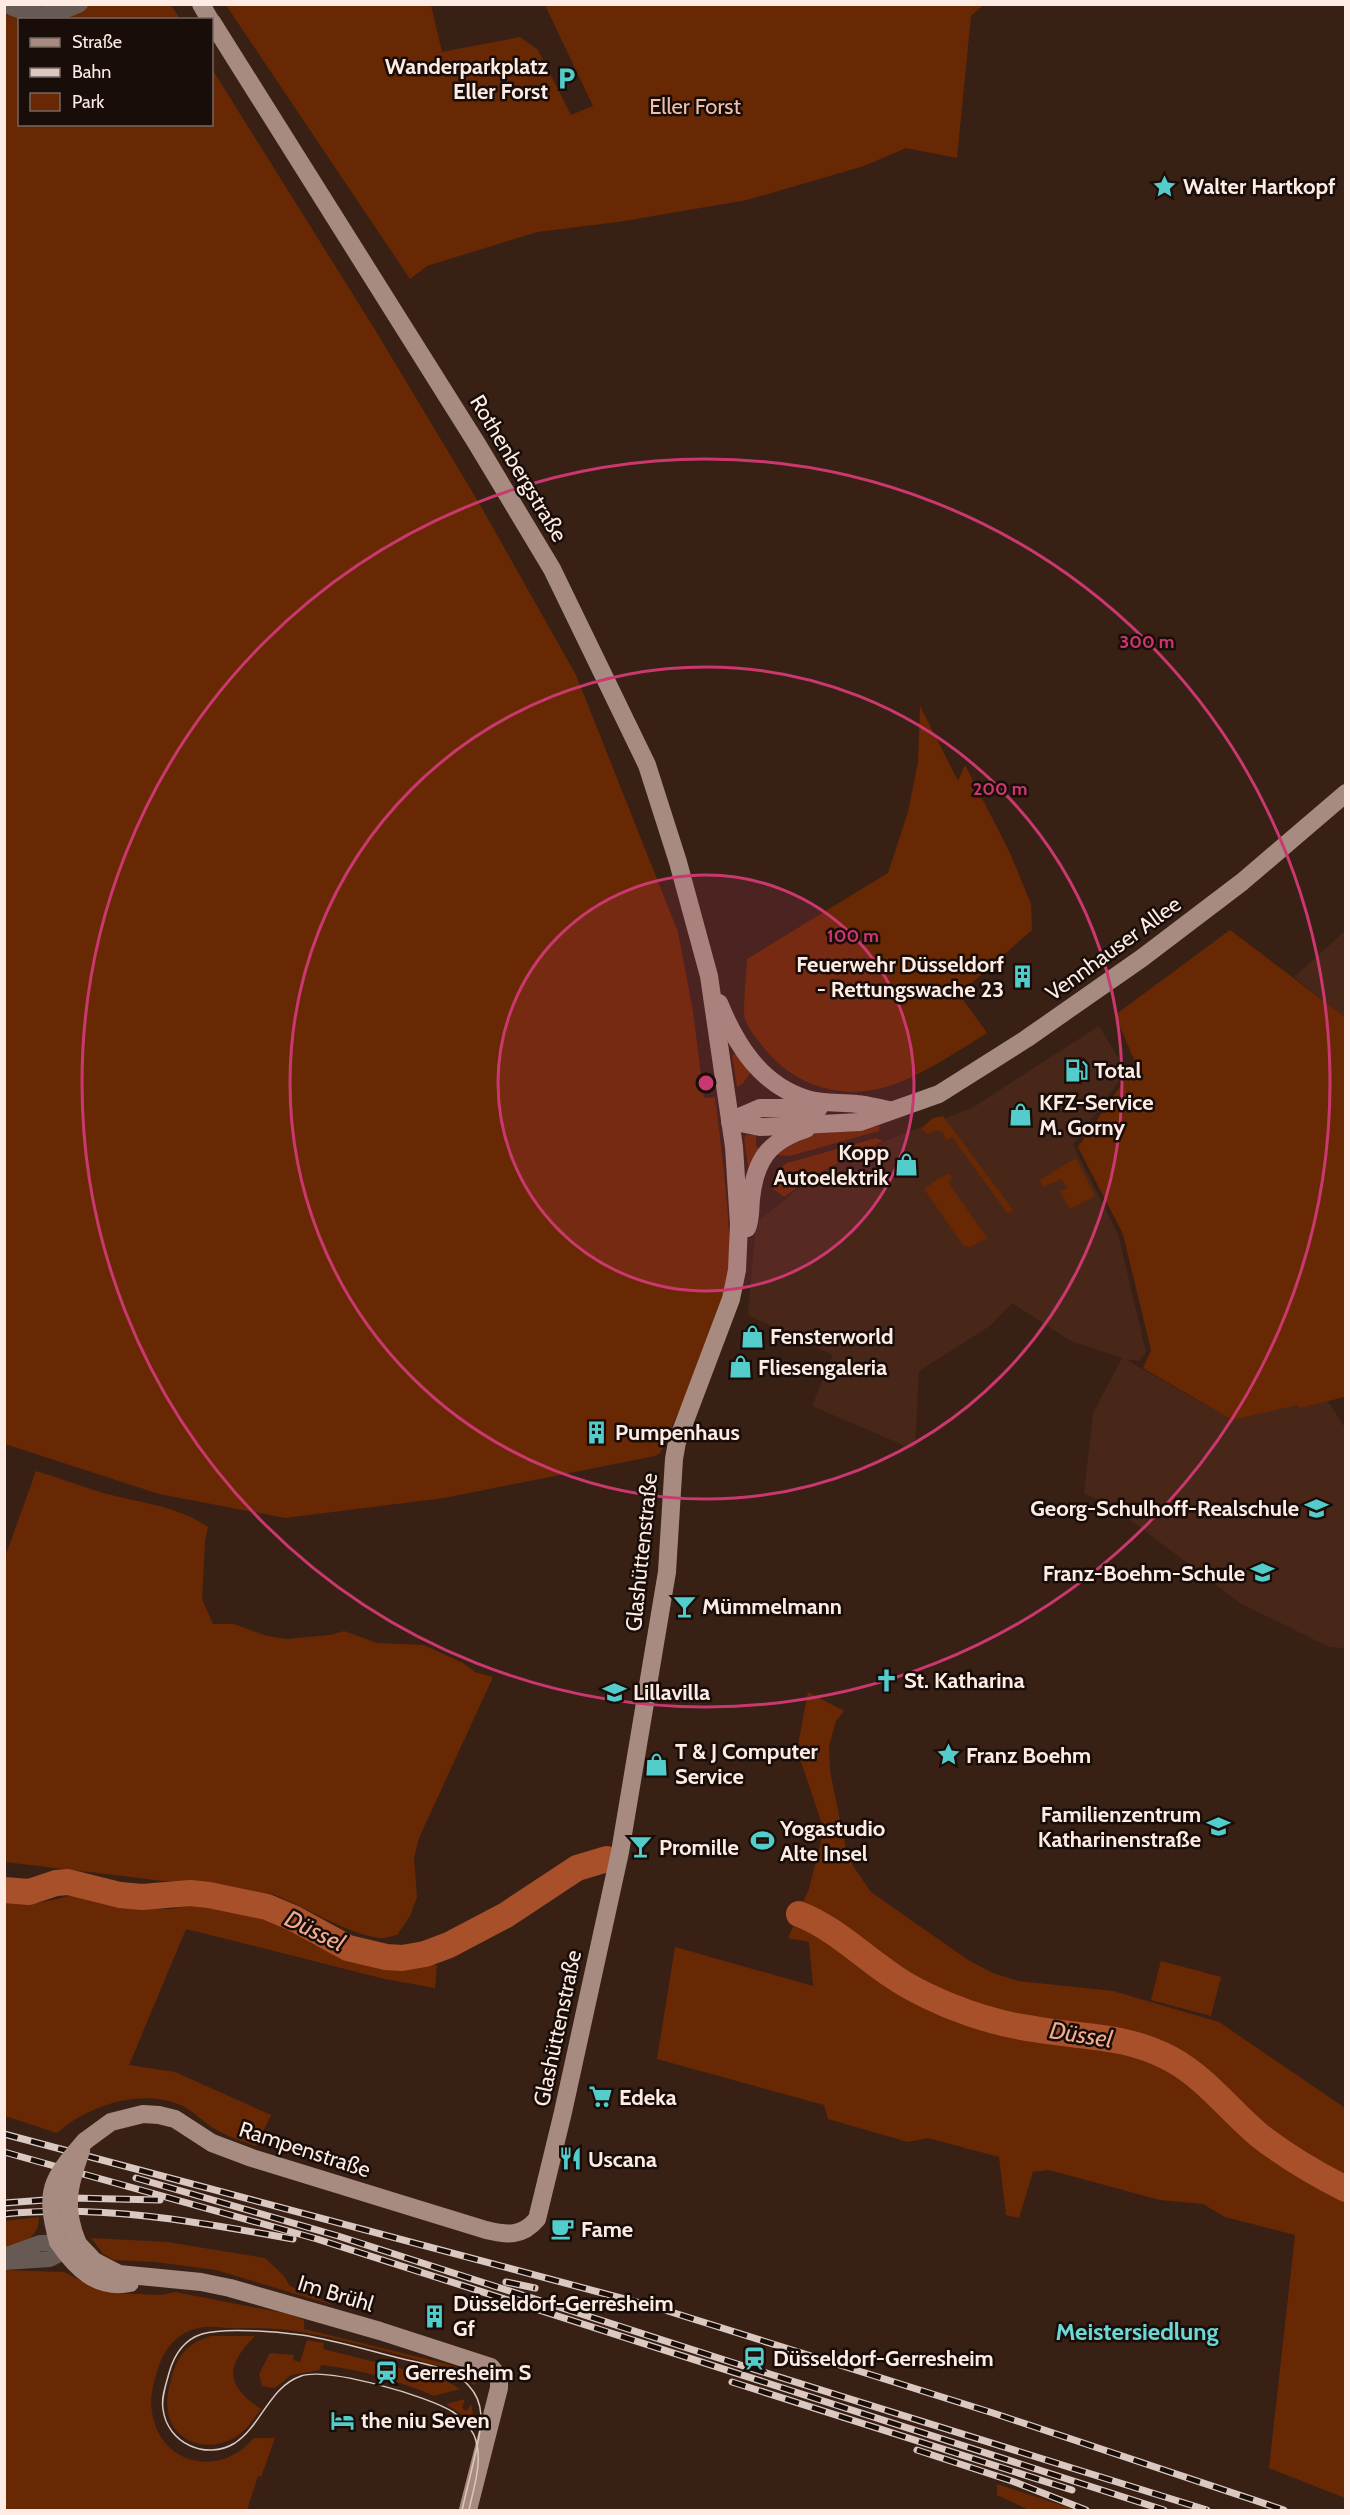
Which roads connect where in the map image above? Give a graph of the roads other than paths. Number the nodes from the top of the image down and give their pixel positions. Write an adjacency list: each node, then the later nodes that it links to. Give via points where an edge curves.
1 (5, 4): 2 (street, via 40,16)
2 (80, 4)
3 (201, 4): 4 (main road, Rothenbergstraße)
4 (209, 18)
5 (213, 24): 7 (main road, Rothenbergstraße, via 552,569 647,765)
6 (1346, 793): 9 (main road, Vennhauser Allee, via 1242,882 1088,997 939,1094)
7 (709, 976): 8 (main road, Rothenbergstraße, via 736,1040); 10 (main road, Rothenbergstraße)
8 (759, 1070): 9 (main road, Vennhauser Allee, via 778,1085 807,1099)
9 (889, 1110): 10 (main road, Vennhauser Allee, via 760,1108); 11 (main road, Vennhauser Allee, via 860,1122)
10 (730, 1121): 11 (main road, Vennhauser Allee, via 760,1127); 12 (main road, Glashüttenstraße)
11 (822, 1125): 12 (main road, via 780,1140 767,1152 755,1173 749,1225)
12 (739, 1239): 13 (main road, Glashüttenstraße, via 731,1299 677,1442 667,1572 620,1852 540,2211 532,2225)
13 (522, 2232): 14 (main road, Rampenstraße, bridge, via 503,2234 486,2230 252,2158 212,2143 175,2119 143,2114 111,2122 85,2141 58,2172 51,2208)
14 (67, 2246): 15 (street, via 40,2243); 16 (street, via 54,2258); 17 (main road, Im Brühl, via 119,2274 201,2282 284,2302 483,2363 497,2373 499,2388)
15 (4, 2256)
16 (4, 2262)
17 (468, 2511)

